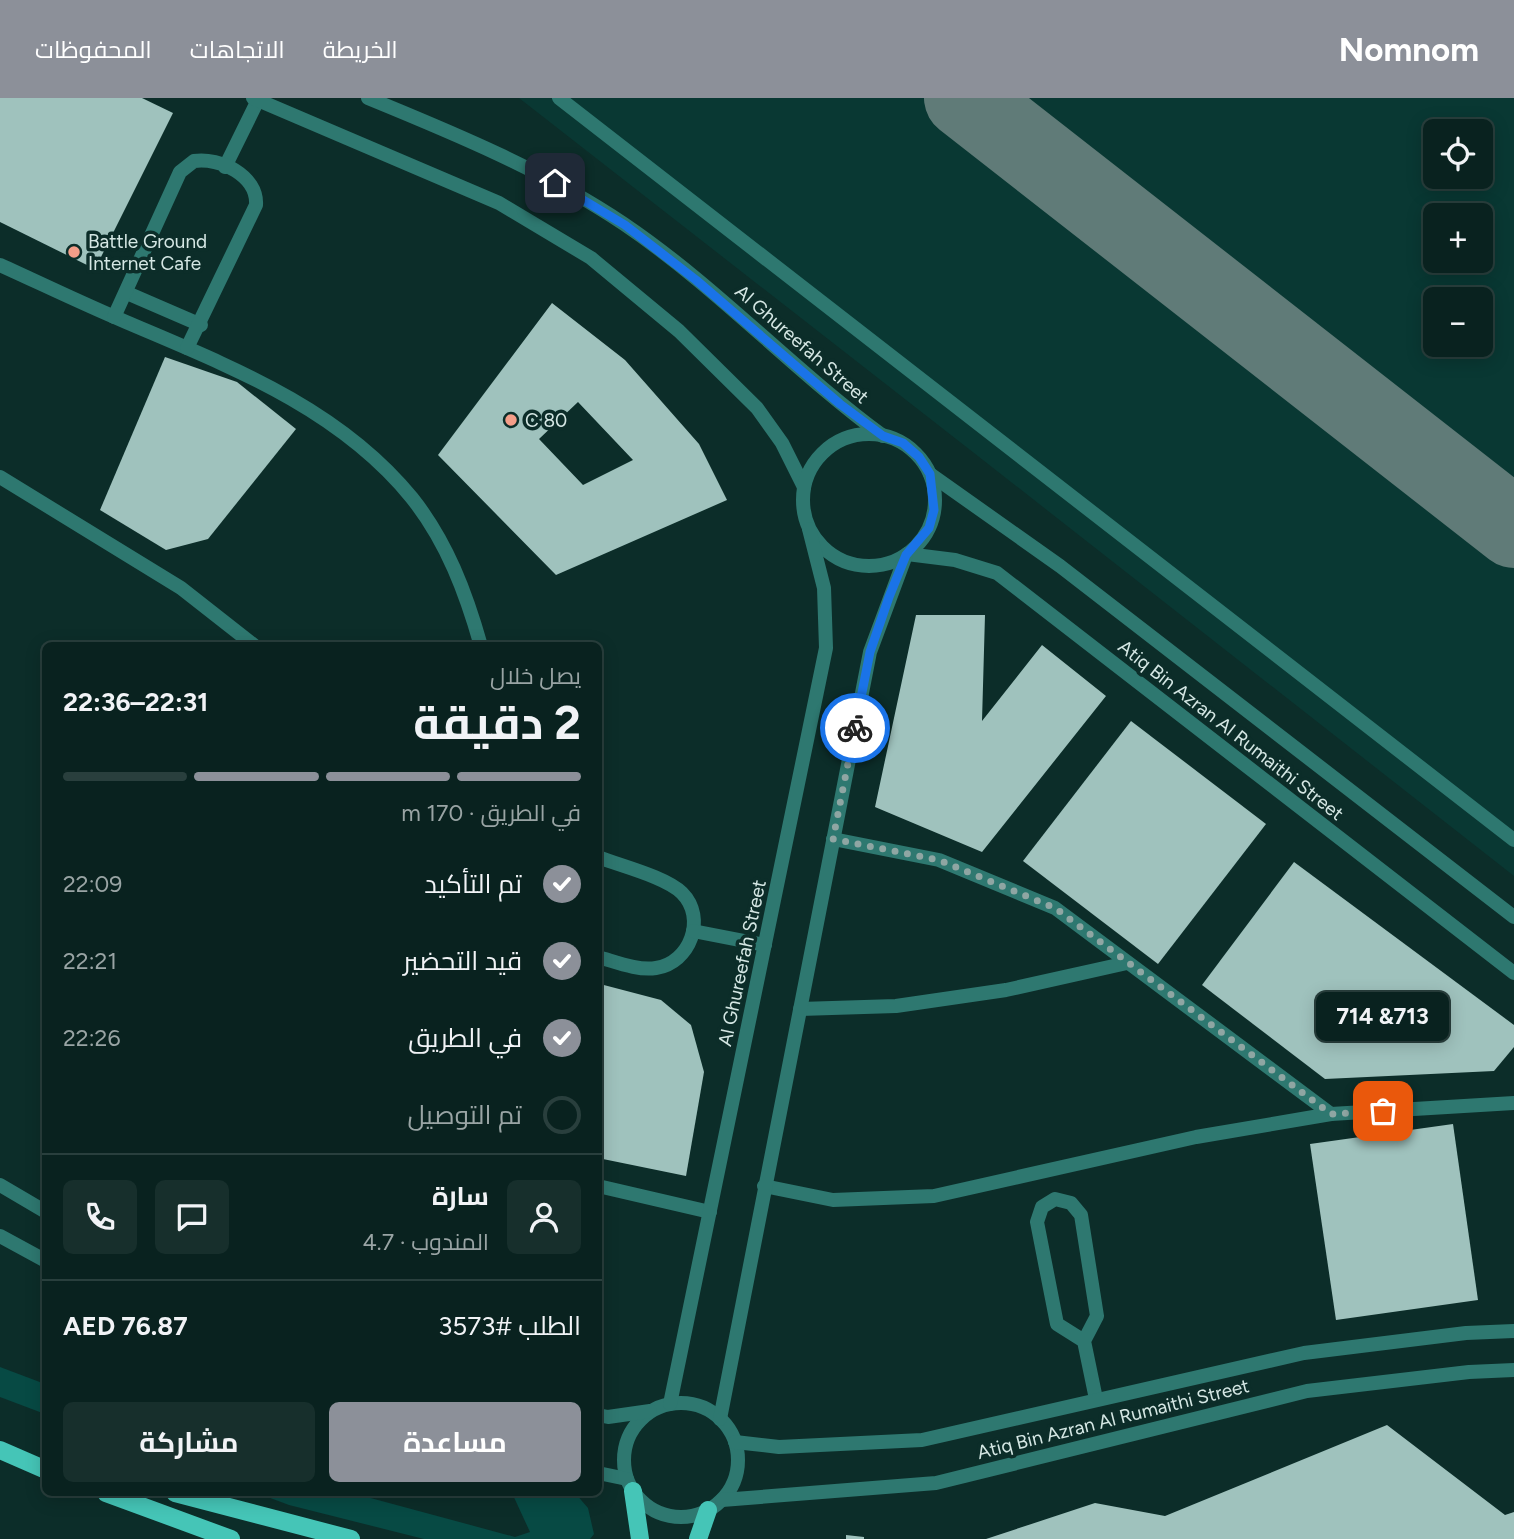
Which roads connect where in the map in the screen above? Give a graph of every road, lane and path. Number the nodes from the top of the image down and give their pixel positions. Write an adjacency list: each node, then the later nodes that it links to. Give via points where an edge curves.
1 (368, 98): 10 (street, Al Ghureefah Street, via 531,169 625,225)
2 (559, 98): 19 (street)
3 (256, 99): 4 (street); 13 (street, via 499,203 591,258 679,331 757,408 782,443)
4 (225, 167): 6 (street, via 203,159 180,172); 8 (street, via 250,181 257,205)
5 (0, 265): 7 (street)
6 (127, 293): 7 (street); 8 (street)
7 (114, 317): 9 (street)
8 (201, 325): 9 (street)
9 (187, 348): 17 (street, via 253,377 315,412 397,480 446,552 465,592)
10 (883, 436): 11 (street, via 903,443); 13 (street, via 842,440 818,459)
11 (930, 474): 15 (street, via 934,510 929,528); 21 (street, Atiq Bin Azran Al Rumaithi Street, via 1060,566)
12 (0, 477): 16 (street, via 181,588)
13 (804, 487): 14 (street, via 803,509)
14 (809, 529): 15 (street, via 822,547 841,560 863,566); 23 (street, Al Ghureefah Street, via 824,588 826,648)
15 (907, 555): 18 (street, via 870,652); 26 (street, Atiq Bin Azran Al Rumaithi Street, via 956,560 997,573)
16 (250, 642)
17 (480, 642)
18 (833, 839): 25 (street, via 939,860 1055,908); 27 (street)
19 (1514, 840)
20 (602, 859): 22 (street, via 681,892 692,910)
21 (1514, 917)
22 (693, 931): 23 (street); 24 (street, via 681,956 656,968)
23 (765, 945): 34 (street, Al Ghureefah Street)
24 (602, 958)
25 (1127, 963): 27 (street, via 896,1006); 29 (street)
26 (1514, 973)
27 (800, 1009): 31 (street)
28 (1514, 1103): 29 (street)
29 (1331, 1114): 31 (street, via 1196,1137 934,1196 833,1200)
30 (0, 1185): 33 (street)
31 (764, 1186): 44 (street)
32 (602, 1187): 34 (street)
33 (42, 1210)
34 (710, 1212): 41 (street, Al Ghureefah Street)
35 (0, 1236): 36 (street)
36 (42, 1259)
37 (1514, 1331): 40 (street, Atiq Bin Azran Al Rumaithi Street, via 1304,1353)
38 (1084, 1341): 38 (street, via 1097,1316 1081,1215 1071,1203 1055,1199 1041,1207 1037,1222 1057,1324); 40 (street)
39 (1514, 1370): 52 (street, Atiq Bin Azran Al Rumaithi Street, via 1307,1391 936,1483)
40 (1096, 1399): 45 (street, Atiq Bin Azran Al Rumaithi Street, via 922,1440 779,1447)
41 (670, 1404): 42 (street); 44 (street, via 705,1408)
42 (651, 1411): 43 (street); 49 (street, via 627,1441 623,1460)
43 (602, 1416)
44 (720, 1419): 45 (street)
45 (735, 1442): 52 (street, via 736,1473)
46 (0, 1450): 47 (main road)
47 (42, 1468)
48 (602, 1474): 49 (street)
49 (630, 1485): 52 (street, via 659,1513 684,1516); 55 (main road)
50 (114, 1496): 53 (main road)
51 (186, 1496): 54 (main road)
52 (715, 1505): 56 (main road)
53 (231, 1539)
54 (351, 1539)
55 (640, 1539)
56 (698, 1539)

